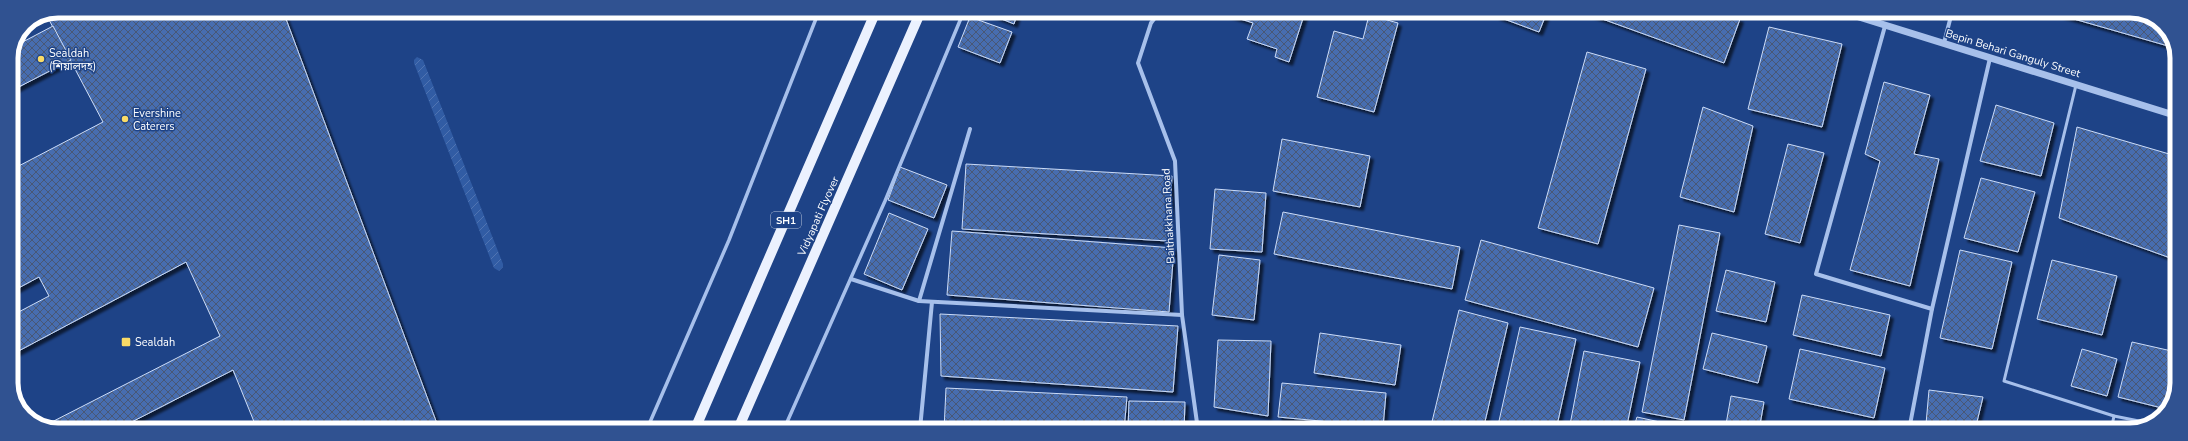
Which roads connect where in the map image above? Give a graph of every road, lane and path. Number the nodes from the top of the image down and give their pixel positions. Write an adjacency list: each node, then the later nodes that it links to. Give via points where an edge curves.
1 (816, 18): 21 (street, via 729,240)
2 (873, 18): 22 (main road, SH1)
3 (918, 18): 23 (main road, Vidyapati Flyover)
4 (961, 18): 14 (street)
5 (1155, 18): 18 (street, Baithakkhana Road, via 1151,23 1138,63 1175,161)
6 (1861, 18): 8 (street, Bepin Behari Ganguly Street)
7 (1950, 18): 9 (street)
8 (1885, 26): 9 (street, Bepin Behari Ganguly Street); 17 (street, via 1816,274)
9 (1944, 43): 10 (street, Bepin Behari Ganguly Street)
10 (1990, 57): 11 (street, Bepin Behari Ganguly Street); 17 (street)
11 (2076, 85): 12 (street, Bepin Behari Ganguly Street); 19 (lane, via 2004,382)
12 (2170, 114)
13 (970, 129): 15 (street)
14 (851, 279): 15 (street); 24 (street)
15 (919, 301): 16 (street)
16 (932, 302): 18 (street); 25 (street)
17 (1932, 309): 27 (street)
18 (1182, 315): 26 (street, Baithakkhana Road)
19 (2114, 416): 20 (lane); 28 (lane)
20 (2141, 421)
21 (650, 423)
22 (698, 423)
23 (741, 423)
24 (787, 423)
25 (921, 423)
26 (1197, 423)
27 (1910, 423)
28 (2112, 423)

